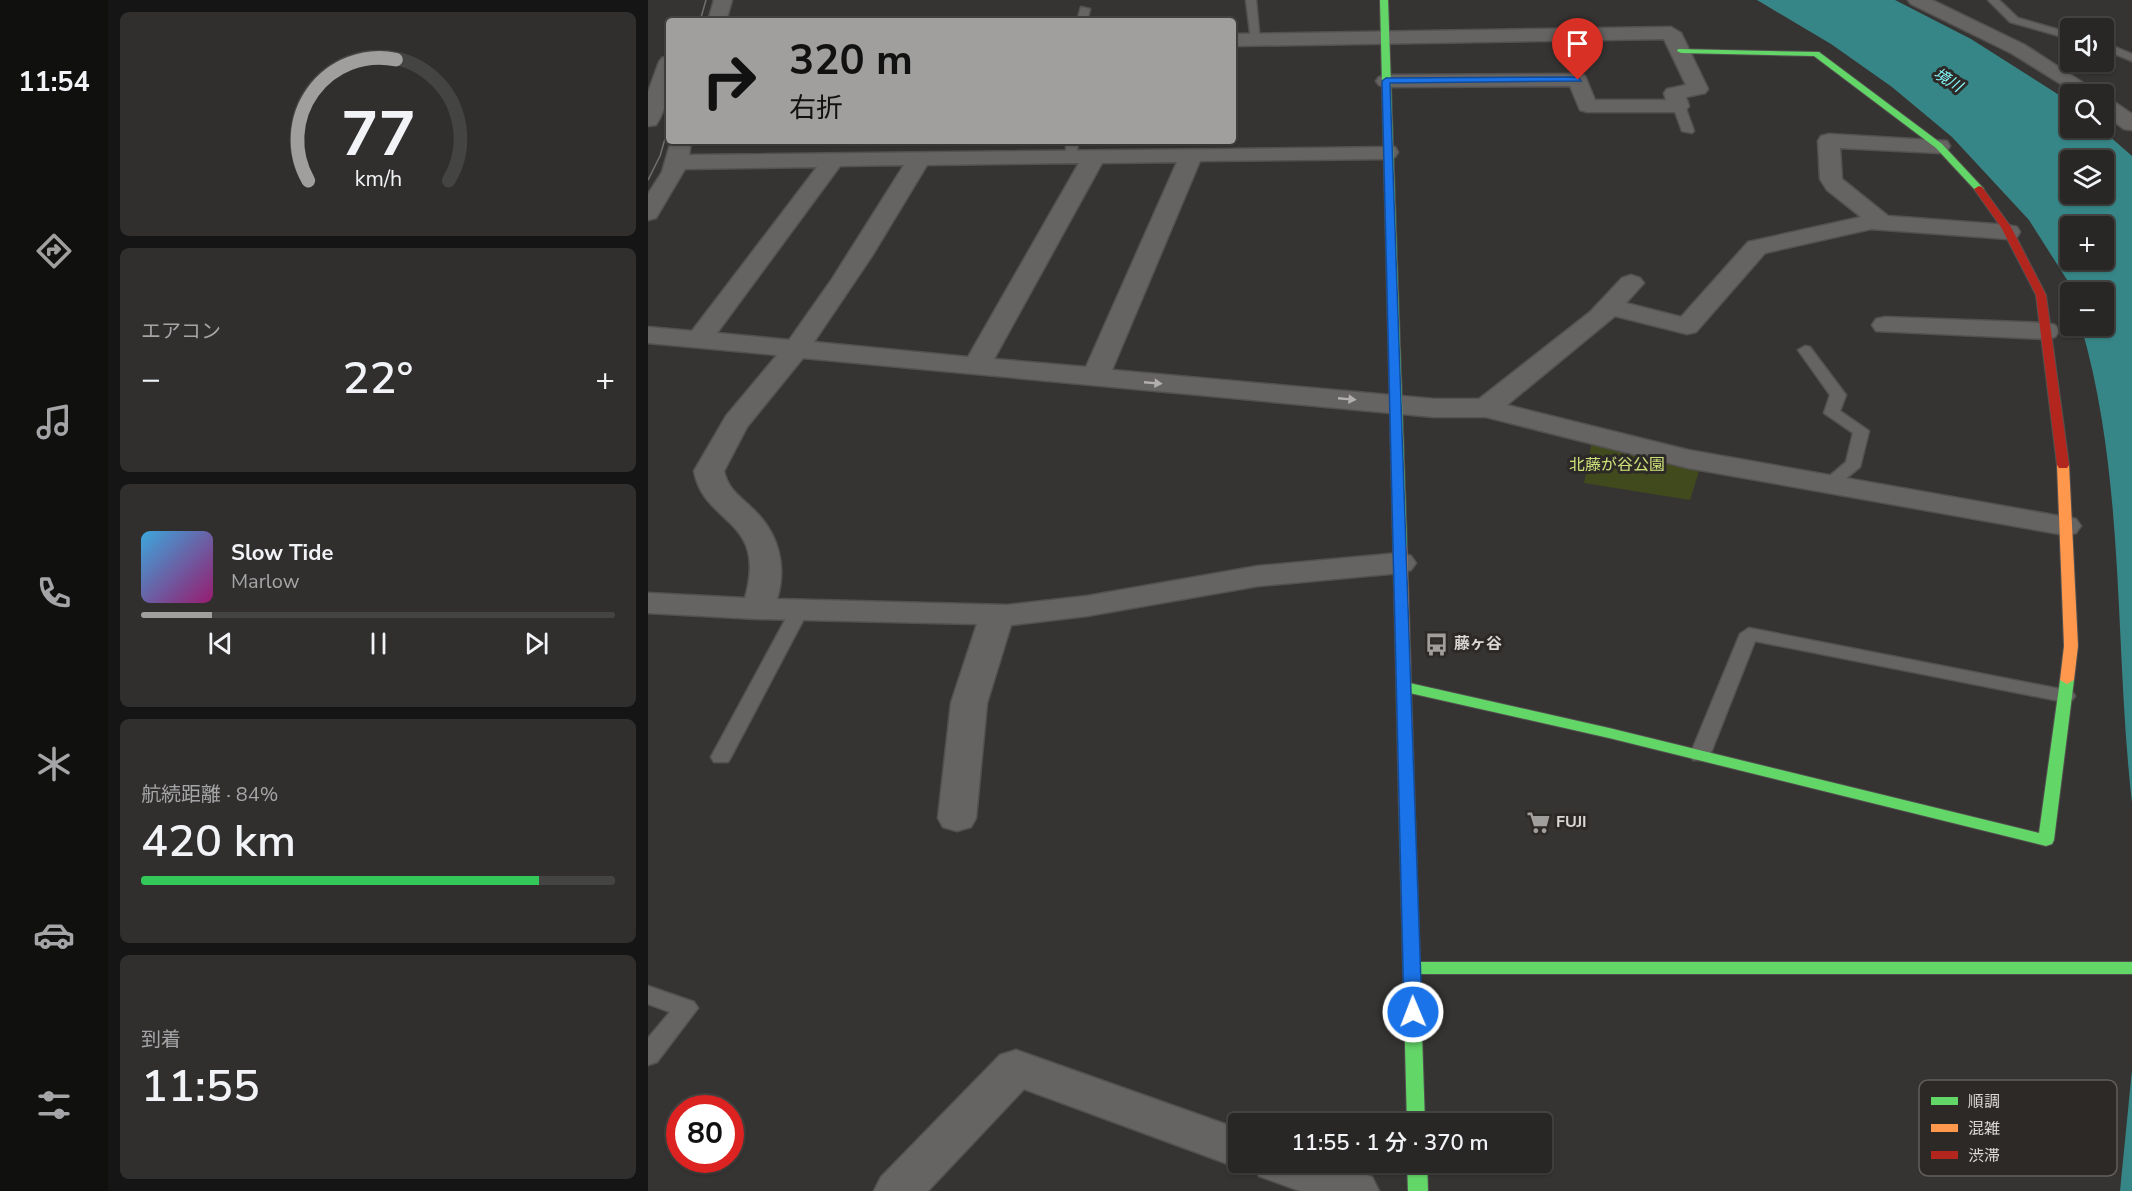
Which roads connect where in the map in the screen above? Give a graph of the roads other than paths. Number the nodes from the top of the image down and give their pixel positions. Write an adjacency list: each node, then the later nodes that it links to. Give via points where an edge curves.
1 (723, 0): 7 (street)
2 (1251, 0): 12 (lane)
3 (1384, 0): 10 (main road)
4 (1917, 0): 20 (street, via 2018,49)
5 (1993, 0): 9 (lane, via 2014,20)
6 (1085, 9): 8 (lane)
7 (718, 18)
8 (1083, 18)
9 (2060, 33)
10 (1385, 38): 12 (street); 14 (street, via 1671,33); 19 (main road)
11 (1236, 40): 12 (street)
12 (1256, 40)
13 (2114, 50): 16 (lane)
14 (1681, 51): 21 (street, via 1698,89 1674,93); 26 (main road, via 1816,54)
15 (666, 56): 17 (street)
16 (2132, 58)
17 (648, 59)
18 (666, 70): 23 (street)
19 (1386, 81): 21 (street, via 1578,80 1587,106); 30 (main road)
20 (2074, 84)
21 (1679, 106): 25 (lane)
22 (2114, 111): 24 (street)
23 (648, 120)
24 (2132, 124)
25 (1688, 131)
26 (1939, 146): 35 (street, via 1829,141 1831,179); 36 (main road, via 1976,184)
27 (870, 151): 32 (street); 33 (street)
28 (679, 152): 33 (street); 34 (street, via 662,193)
29 (1079, 152): 31 (street); 32 (street); 47 (street)
30 (1387, 152): 31 (street); 49 (main road)
31 (1191, 156): 48 (street)
32 (919, 160): 44 (street)
33 (833, 161): 43 (street)
34 (648, 213)
35 (1881, 222): 36 (street); 40 (street, via 1757,247)
36 (2008, 232): 41 (main road, via 2041,295)
37 (1631, 283): 38 (street)
38 (1609, 307): 40 (street); 50 (street)
39 (1885, 325): 41 (street)
40 (1687, 327): 45 (street)
41 (2046, 331): 52 (main road, via 2062,453)
42 (648, 335): 43 (street)
43 (699, 340): 44 (street)
44 (796, 350): 47 (street); 55 (street, via 726,438 709,471 714,489 755,530 763,549 767,585)
45 (1666, 350)
46 (1805, 350): 51 (lane, via 1838,395 1832,413 1861,430 1854,464)
47 (976, 367): 48 (street)
48 (1095, 378): 49 (street, one-way to 49)
49 (1394, 404): 50 (street); 53 (main road)
50 (1486, 408): 51 (street, via 1688,459)
51 (1827, 485): 52 (street)
52 (2065, 526): 59 (main road, via 2071,646)
53 (1400, 563): 57 (street, via 1258,576 1087,606); 58 (main road)
54 (648, 603): 55 (street)
55 (758, 609): 56 (street)
56 (799, 611): 57 (street); 61 (lane)
57 (997, 614): 62 (street, via 969,703)
58 (1405, 687): 60 (main road); 63 (main road)
59 (2065, 696): 60 (lane, via 1749,634); 60 (main road, via 2046,840)
60 (1700, 755)
61 (721, 757)
62 (957, 818)
63 (1412, 968): 64 (main road); 67 (main road)
64 (2132, 968)
65 (648, 994): 66 (lane, via 686,1008)
66 (648, 1055)
67 (1416, 1113)
68 (1228, 1145): 71 (street, via 1016,1068)
69 (1306, 1173): 72 (street)
70 (1417, 1173): 73 (main road)
71 (898, 1191)
72 (1355, 1191)
73 (1418, 1191)

